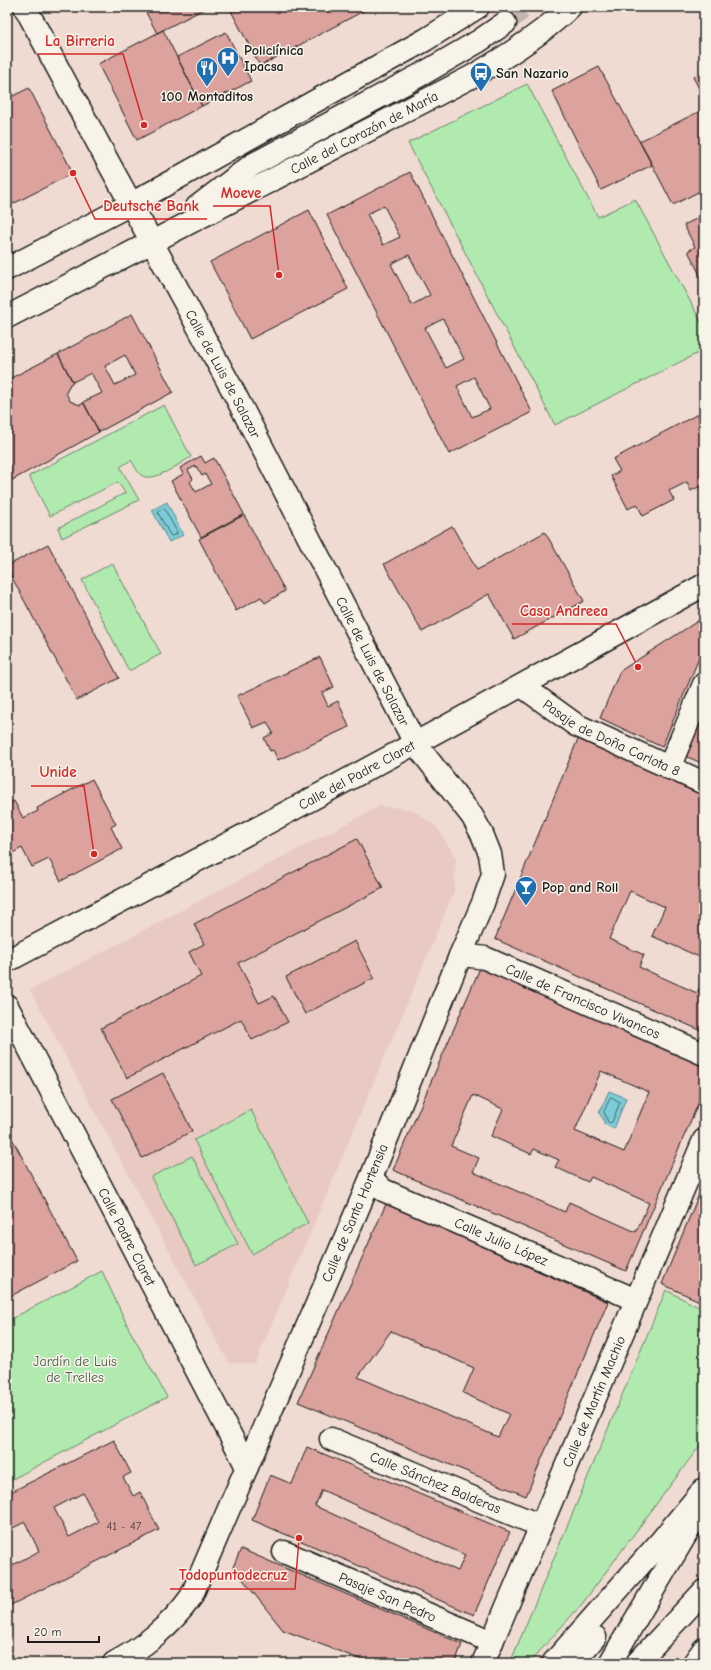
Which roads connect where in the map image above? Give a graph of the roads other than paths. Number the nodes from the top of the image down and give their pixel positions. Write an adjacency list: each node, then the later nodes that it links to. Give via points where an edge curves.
1 (25, 7): 6 (main road, Calle de Luis de Salazar)
2 (478, 7): 6 (main road, Calle del Corazón de María, via 425,40)
3 (569, 7): 7 (main road, Calle del Corazón de María, via 549,26 471,77)
4 (505, 23): 5 (main road, Calle del Corazón de María, via 424,73)
5 (252, 165): 6 (main road, Calle del Corazón de María); 7 (main road, Calle del Corazón de María)
6 (131, 204): 7 (main road, Calle de Luis de Salazar); 8 (main road, Calle del Corazón de María)
7 (151, 241): 9 (main road, Calle del Corazón de María); 13 (main road, Calle de Luis de Salazar, via 231,386)
8 (7, 269)
9 (7, 317)
10 (704, 585): 12 (main road, Calle del Padre Claret)
11 (704, 684): 14 (main road)
12 (522, 686): 13 (main road, Calle del Padre Claret); 14 (main road, Pasaje de Doña Carlota 8, via 576,725)
13 (415, 743): 16 (main road, Calle de Santa Hortensia, via 472,816 490,854 493,874 489,889); 17 (main road, Calle del Padre Claret)
14 (669, 768): 15 (main road, Pasaje de Doña Carlota 8)
15 (704, 783)
16 (460, 956): 19 (main road, Calle de Francisco Vivancos, via 485,958); 21 (main road, Calle de Santa Hortensia)
17 (7, 961)
18 (7, 1006): 24 (main road, Calle Padre Claret)
19 (704, 1054)
20 (704, 1140): 22 (main road, Calle de Martín Machio)
21 (371, 1178): 22 (main road, Calle Julio López, via 382,1190); 24 (main road, Calle de Santa Hortensia)
22 (636, 1300): 27 (main road, Calle de Martín Machio)
23 (331, 1439): 27 (main road, Calle Sánchez Balderas)
24 (247, 1467): 33 (main road, Calle de Santa Hortensia, via 183,1609 163,1629)
25 (704, 1490): 28 (main road)
26 (704, 1505): 37 (main road)
27 (541, 1526): 31 (main road, Calle de Martín Machio)
28 (661, 1541): 35 (main road); 36 (main road, via 614,1614)
29 (284, 1552): 31 (main road, Pasaje San Pedro)
30 (704, 1591): 38 (main road)
31 (492, 1642): 34 (main road, Calle de Martín Machio)
32 (704, 1649): 39 (main road)
33 (114, 1663)
34 (483, 1663)
35 (553, 1663)
36 (573, 1663)
37 (610, 1663)
38 (637, 1663)
39 (694, 1663)

